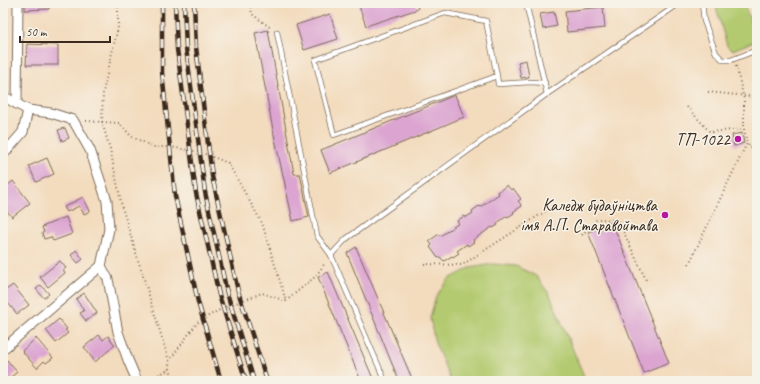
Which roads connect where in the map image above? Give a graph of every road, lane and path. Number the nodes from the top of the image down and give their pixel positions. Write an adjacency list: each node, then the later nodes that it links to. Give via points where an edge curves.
1 (18, 3): 17 (street)
2 (118, 3): 21 (path, via 118,27 103,92)
3 (250, 3): 7 (path, via 252,14)
4 (526, 3): 11 (lane)
5 (680, 3): 13 (lane)
6 (702, 3): 9 (lane, via 704,21 716,53 723,60)
7 (277, 32): 28 (lane, via 317,236)
8 (757, 50): 9 (lane)
9 (734, 59): 14 (path)
10 (497, 76): 10 (lane, via 486,21 445,13 315,60 334,135); 11 (lane, via 498,84)
11 (545, 83): 13 (lane)
12 (708, 92): 14 (path)
13 (547, 94): 28 (lane, via 346,239)
14 (744, 95): 16 (path); 22 (path)
15 (3, 96): 17 (street)
16 (757, 97)
17 (17, 104): 19 (street)
18 (687, 107): 22 (path, via 710,132)
19 (28, 110): 20 (street, via 51,113); 25 (street, via 23,132)
20 (73, 120): 21 (path); 31 (street, via 90,150 107,201 109,229)
21 (102, 122): 33 (path, via 119,123 131,136 153,147 200,152 228,163 262,223); 35 (path, via 122,208)
22 (744, 129): 23 (path)
23 (747, 143): 24 (path); 30 (path)
24 (757, 154)
25 (3, 155)
26 (552, 207): 29 (path, via 462,265)
27 (582, 235): 32 (path, via 597,219 618,220)
28 (331, 255): 33 (path, via 316,276); 40 (lane)
29 (424, 264)
30 (689, 264)
31 (101, 266): 34 (street); 37 (street, via 108,279 118,332)
32 (647, 282)
33 (286, 301): 35 (path, via 262,293 223,308 197,323)
34 (3, 349)
35 (169, 361): 36 (path)
36 (170, 369): 38 (path); 39 (path)
37 (137, 381)
38 (147, 381)
39 (174, 381)
40 (385, 381)

